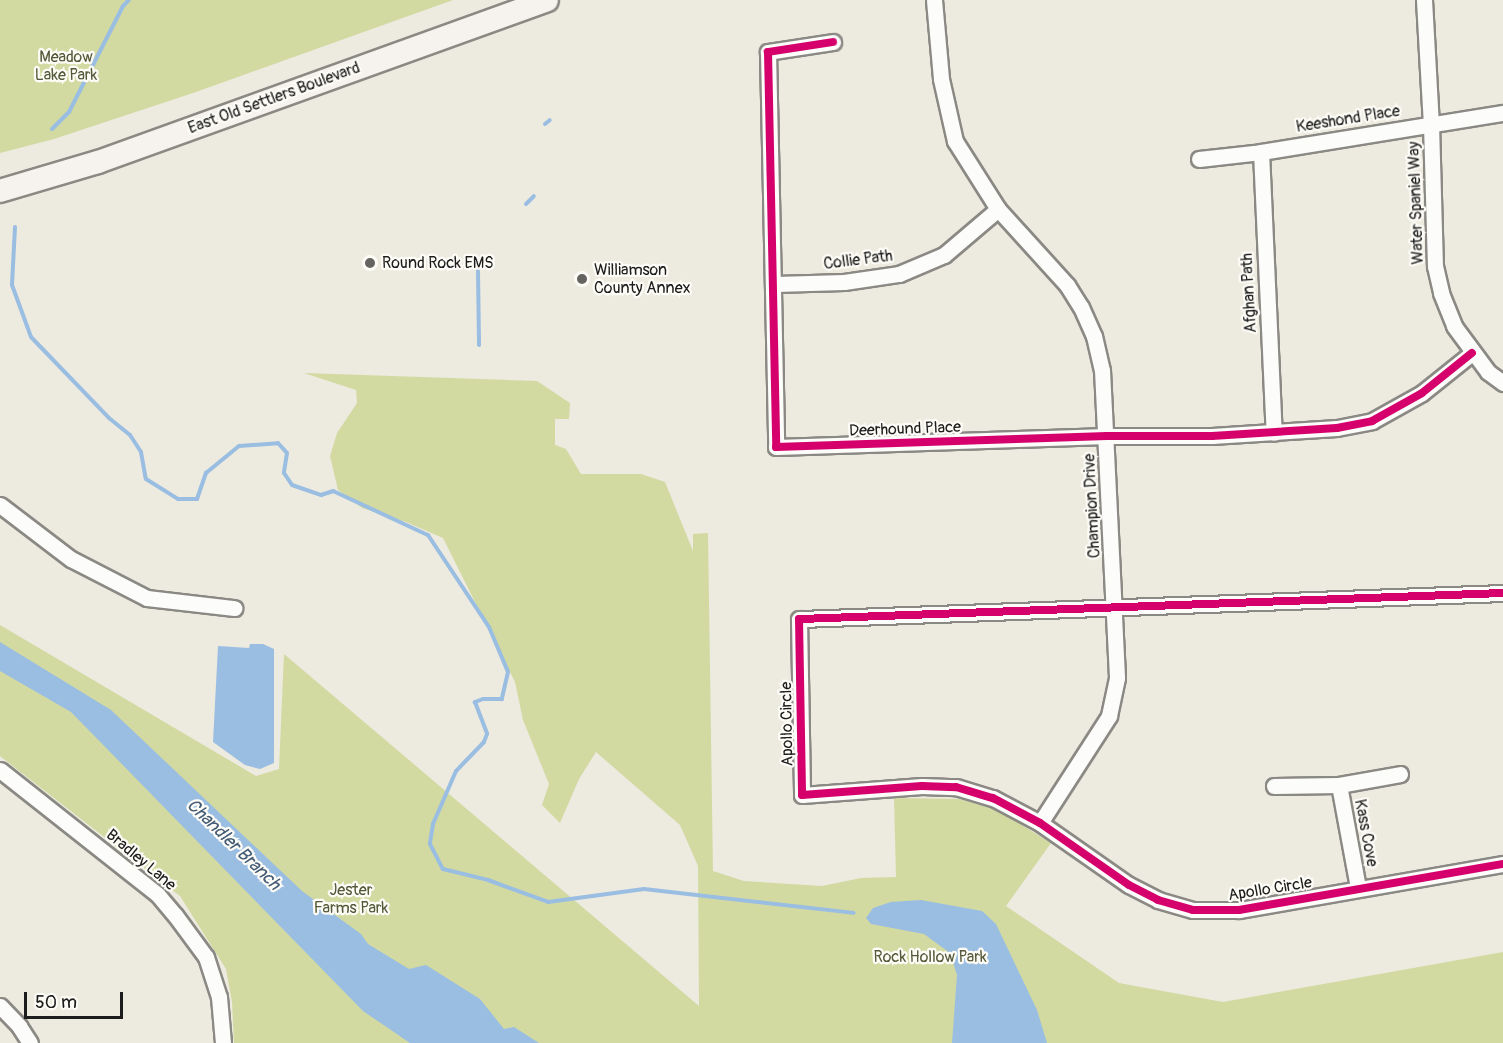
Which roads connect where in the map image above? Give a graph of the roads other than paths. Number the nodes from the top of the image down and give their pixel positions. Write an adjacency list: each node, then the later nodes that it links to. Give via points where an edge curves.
1 (547, 0): 9 (main road, East Old Settlers Boulevard, via 99,162)
2 (934, 0): 10 (street, Champion Drive, via 941,79 955,141)
3 (1424, 0): 6 (street, Water Spaniel Way)
4 (833, 42): 11 (street, Deerhound Place, via 768,52)
5 (1503, 113): 6 (street, Keeshond Place)
6 (1431, 124): 7 (street, Keeshond Place); 12 (street, Water Spaniel Way, via 1435,266 1454,326)
7 (1261, 152): 8 (street, Keeshond Place); 14 (street, Afghan Path)
8 (1199, 159)
9 (0, 191)
10 (998, 209): 11 (street, Collie Path, via 944,255 899,274 844,282); 15 (street, Champion Drive, via 1049,263 1081,307 1094,336 1102,370)
11 (775, 284): 15 (street, Deerhound Place, via 776,447)
12 (1472, 353): 13 (street, Water Spaniel Way); 14 (street, Deerhound Place, via 1422,393 1372,421)
13 (1503, 383)
14 (1274, 433): 15 (street, Deerhound Place)
15 (1107, 436): 18 (street, Champion Drive)
16 (0, 505): 19 (street, via 71,559 147,598)
17 (1503, 592): 18 (street, Apollo Circle)
18 (1115, 607): 24 (street, Champion Drive, via 1117,678 1109,716); 24 (street, Apollo Circle, via 799,619 802,795 922,786 956,788 993,798)
19 (234, 608)
20 (0, 770): 29 (street, Bradley Lane, via 158,895 175,915 206,957 219,997)
21 (1400, 774): 22 (street, Kass Cove)
22 (1339, 785): 23 (street, Kass Cove); 26 (street, Kass Cove)
23 (1274, 786)
24 (1040, 823): 26 (street, Apollo Circle, via 1129,885 1158,900 1193,910 1239,910)
25 (1503, 864): 26 (street, Apollo Circle)
26 (1358, 888)
27 (3, 1014): 28 (street)
28 (30, 1043)
29 (223, 1043)

